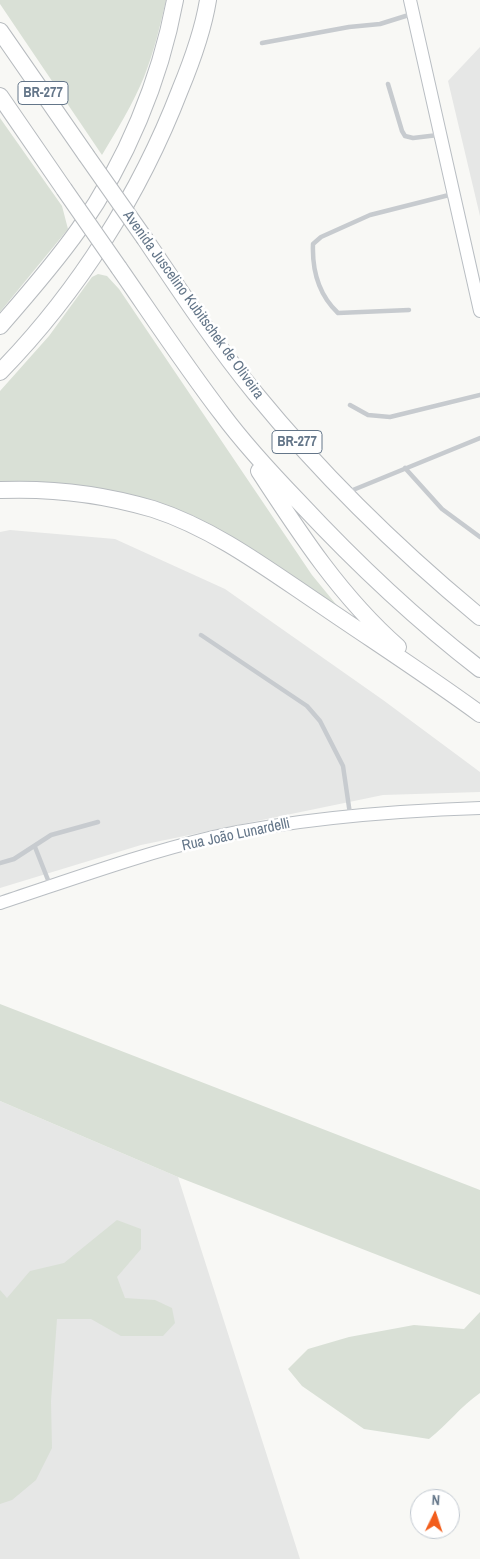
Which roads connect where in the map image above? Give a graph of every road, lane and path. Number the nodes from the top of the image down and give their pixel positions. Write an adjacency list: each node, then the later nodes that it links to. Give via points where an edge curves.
1 (175, 0): 13 (highway, via 148,97 112,175 80,228)
2 (208, 0): 14 (highway, via 191,63 168,122 138,184 83,271)
3 (410, 0): 4 (street)
4 (413, 14): 6 (lane, via 380,24); 9 (street)
5 (0, 31): 22 (highway, Avenida Juscelino Kubitschek de Oliveira / BR-277, bridge, via 223,353)
6 (262, 43)
7 (388, 84): 9 (lane, via 405,136)
8 (0, 96): 17 (highway, BR-277, bridge)
9 (441, 135): 10 (street)
10 (454, 194): 11 (lane, via 370,215 321,237 313,244 318,287 327,303 338,313); 12 (street)
11 (409, 310)
12 (480, 311)
13 (0, 326)
14 (0, 372)
15 (480, 395): 16 (lane, via 390,417 368,415)
16 (350, 405)
17 (222, 414): 26 (highway, BR-277, via 277,479 353,558 428,627); 27 (highway, via 293,523 342,589 386,637)
18 (478, 439): 19 (lane); 20 (lane)
19 (480, 446)
20 (405, 468): 22 (lane); 23 (lane, via 442,508)
21 (0, 490): 27 (highway, via 74,492 116,499 191,525 252,559)
22 (344, 493): 24 (highway, Avenida Juscelino Kubitschek de Oliveira / BR-277)
23 (480, 537)
24 (480, 617)
25 (201, 635): 30 (lane, via 307,706 320,721 343,766)
26 (480, 669)
27 (441, 686): 28 (highway)
28 (480, 714)
29 (480, 808): 30 (street, Rua João Lunardelli)
30 (350, 816): 34 (street, Rua João Lunardelli, via 212,838)
31 (98, 822): 32 (lane, via 51,835)
32 (35, 847): 33 (lane); 34 (lane)
33 (0, 863)
34 (51, 886): 35 (street, Rua João Lunardelli)
35 (0, 903)

